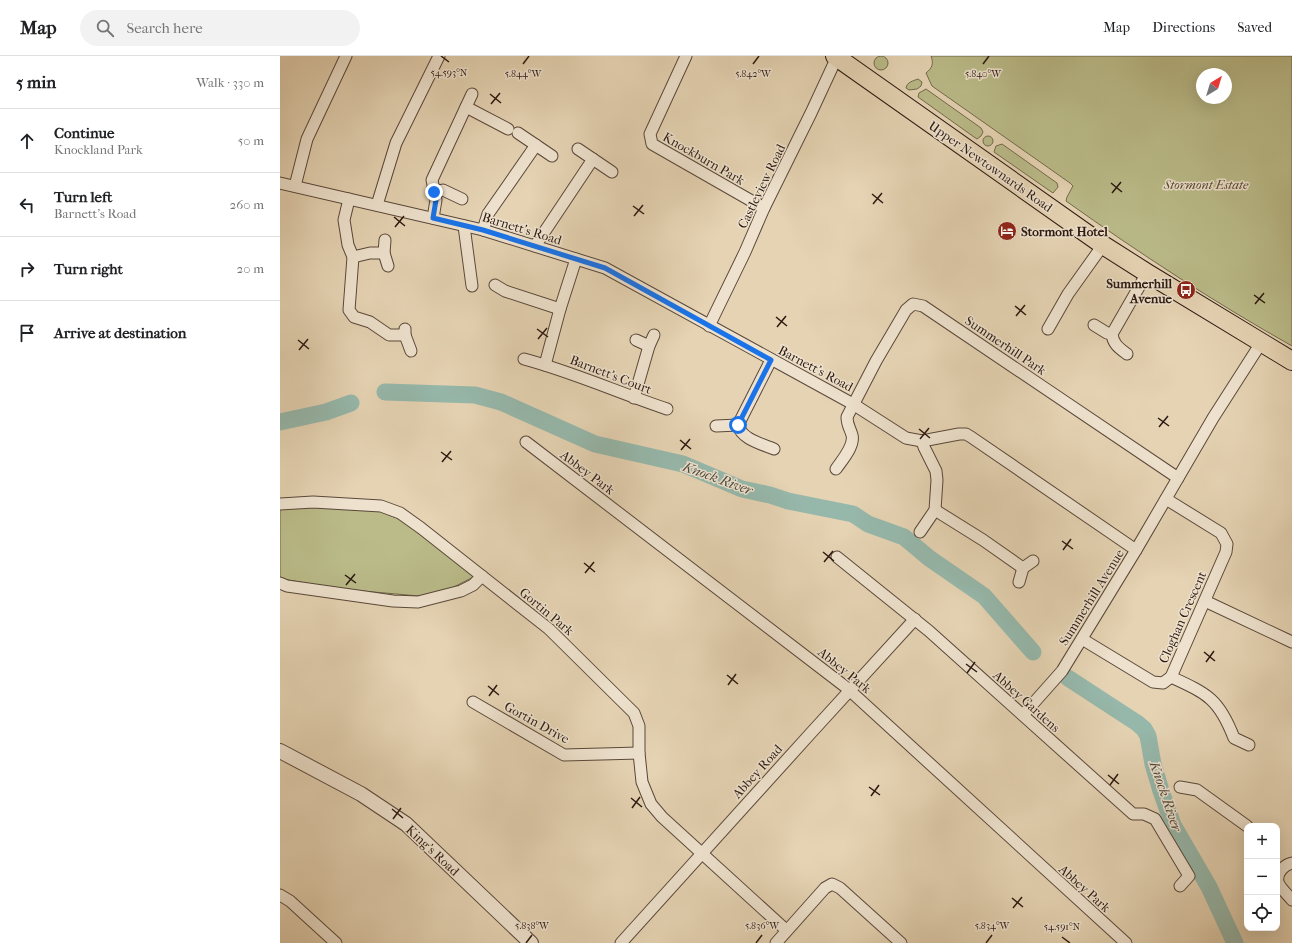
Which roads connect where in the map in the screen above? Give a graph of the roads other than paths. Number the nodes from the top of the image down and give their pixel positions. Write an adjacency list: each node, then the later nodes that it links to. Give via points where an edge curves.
1 (346, 56): 13 (street, via 307,139)
2 (439, 56): 17 (street, via 396,143)
3 (686, 56): 18 (street, Knockburn Park, via 650,134 652,144)
4 (836, 57): 18 (street, Castleview Road); 23 (highway, Upper Newtownards Road)
5 (472, 94): 6 (street)
6 (466, 107): 7 (street); 14 (street, via 432,180)
7 (536, 145): 9 (street); 21 (street, via 488,214)
8 (578, 150): 10 (street)
9 (552, 156)
10 (593, 159): 11 (street); 24 (street)
11 (612, 172)
12 (280, 183): 13 (street, Barnett's Road)
13 (294, 186): 15 (street, Barnett's Road)
14 (434, 192): 16 (street, via 443,190); 19 (street, via 436,200)
15 (349, 199): 17 (street, Barnett's Road); 26 (street, via 344,220 348,245)
16 (462, 199)
17 (377, 205): 19 (street, Barnett's Road)
18 (764, 208): 34 (street, Castleview Road)
19 (433, 218): 20 (street, Barnett's Road)
20 (464, 226): 21 (street, Barnett's Road); 31 (street, Barnett's Road)
21 (483, 230): 24 (street, Barnett's Road)
22 (385, 240): 25 (street)
23 (1103, 245): 29 (highway, Upper Newtownards Road); 35 (street, via 1068,294)
24 (535, 246): 27 (street, Barnett's Road)
25 (384, 253): 26 (street); 28 (street)
26 (353, 257): 41 (street, via 349,310 354,318 370,322 389,336 405,332)
27 (576, 259): 32 (street); 34 (street, Barnett's Road, via 605,268)
28 (388, 266)
29 (1146, 274): 36 (street); 39 (highway, Upper Newtownards Road)
30 (495, 285): 32 (street, via 504,296)
31 (472, 286)
32 (560, 309): 46 (street)
33 (1094, 325): 36 (street)
34 (709, 326): 44 (street, Barnett's Road)
35 (1048, 329)
36 (1112, 334): 42 (street, via 1112,340)
37 (654, 336): 40 (street)
38 (636, 340): 40 (street)
39 (1260, 343): 45 (highway, Upper Newtownards Road); 56 (street, Summerhill Avenue)
40 (649, 346): 47 (street)
41 (411, 351)
42 (1127, 354)
43 (524, 359): 46 (street, Barnett's Court)
44 (771, 360): 48 (street, Barnett's Road); 50 (street)
45 (1292, 362)
46 (545, 365): 47 (street, Barnett's Court)
47 (634, 398): 49 (street, Barnett's Court)
48 (853, 404): 52 (street, Barnett's Road, via 906,438); 55 (street, via 846,417 853,436 852,445); 56 (street, Summerhill Park, via 906,310 913,304 923,306)
49 (667, 409)
50 (738, 425): 51 (street); 54 (street, via 739,431 745,436)
51 (716, 426)
52 (922, 441): 59 (street, via 936,471); 61 (street, Barnett's Road, via 959,434 972,437)
53 (526, 442): 73 (street, Abbey Park)
54 (774, 449)
55 (836, 469)
56 (1178, 478): 57 (street, Summerhill Avenue)
57 (1166, 499): 61 (street, Summerhill Avenue); 68 (street, Cloghan Crescent, via 1221,532 1227,544)
58 (280, 504): 65 (street, Gortin Park, via 313,502 381,506 400,513 416,524)
59 (935, 510): 60 (street); 64 (street)
60 (920, 532)
61 (1136, 550): 70 (street, Summerhill Avenue)
62 (837, 557): 69 (street, Abbey Gardens)
63 (1033, 562): 64 (street)
64 (1023, 568): 66 (street)
65 (482, 576): 67 (street, via 473,585 461,591 418,602 393,601); 78 (street, Gortin Park, via 550,629 634,714 640,726)
66 (1019, 582)
67 (280, 583)
68 (1205, 601): 71 (street); 72 (street, Cloghan Crescent)
69 (916, 619): 73 (street, Abbey Road); 75 (street, Abbey Gardens)
70 (1082, 639): 72 (street, Cloghan Crescent, via 1153,682 1163,683); 75 (street, Summerhill Avenue, via 1062,671)
71 (1292, 642)
72 (1171, 677): 76 (street, via 1202,691 1220,708 1234,738)
73 (850, 691): 81 (street, Abbey Road); 94 (street, Abbey Park)
74 (473, 702): 78 (street, Gortin Drive, via 564,755)
75 (1023, 715): 85 (street, Abbey Gardens, via 1133,814 1144,814 1155,819 1189,876)
76 (1249, 745)
77 (280, 751): 90 (street, King's Road, via 361,794 406,824)
78 (639, 753): 81 (street, Gortin Park, via 642,782 651,804)
79 (1180, 787): 80 (street, via 1197,790)
80 (1244, 824)
81 (702, 854): 88 (street, Gortin Park); 91 (street, Abbey Road)
82 (1292, 863): 83 (street)
83 (1280, 866)
84 (1280, 885): 87 (street)
85 (1180, 886)
86 (280, 895): 89 (street)
87 (1292, 900)
88 (786, 930): 92 (street); 93 (street, via 825,888 832,884 840,888)
89 (336, 943)
90 (531, 943)
91 (621, 943)
92 (776, 943)
93 (901, 943)
94 (1126, 943)

